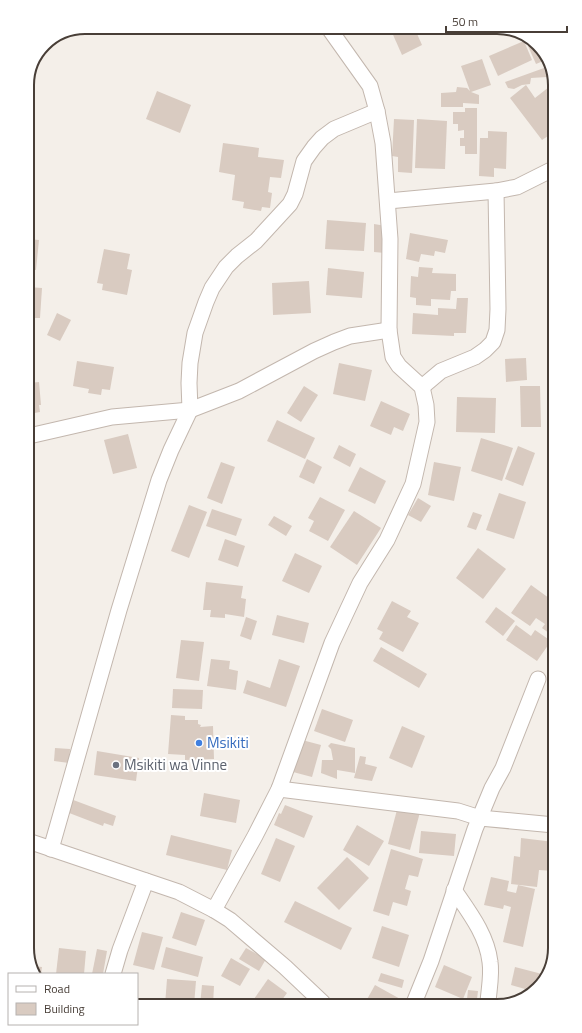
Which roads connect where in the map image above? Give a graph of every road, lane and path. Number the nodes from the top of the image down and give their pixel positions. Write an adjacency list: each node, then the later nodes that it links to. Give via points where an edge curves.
1 (333, 34): 2 (street, via 370,86)
2 (378, 111): 5 (street); 8 (street, via 334,129 322,138 304,161 290,204 220,274 195,333 190,363)
3 (548, 172): 4 (street, via 517,187)
4 (496, 192): 5 (street); 7 (street, via 498,309 497,330 493,342 475,357 441,371)
5 (388, 202): 6 (street)
6 (389, 330): 7 (street, via 393,357); 8 (street, via 350,336 334,342 239,391)
7 (422, 387): 11 (street, via 427,422 413,484 387,540 360,583 332,643)
8 (190, 410): 9 (street, via 112,417); 15 (street, via 157,487)
9 (34, 435)
10 (538, 680): 12 (street)
11 (279, 789): 12 (street, via 458,811); 18 (street)
12 (480, 818): 13 (street); 17 (street)
13 (548, 824)
14 (34, 843): 15 (street)
15 (51, 849): 16 (street)
16 (146, 880): 18 (street, via 179,892); 19 (street)
17 (454, 890): 21 (street, via 431,962); 22 (street, via 475,920 485,942 490,961)
18 (214, 910): 20 (street, via 230,920)
19 (113, 973)
20 (319, 999)
21 (415, 999)
22 (488, 999)

